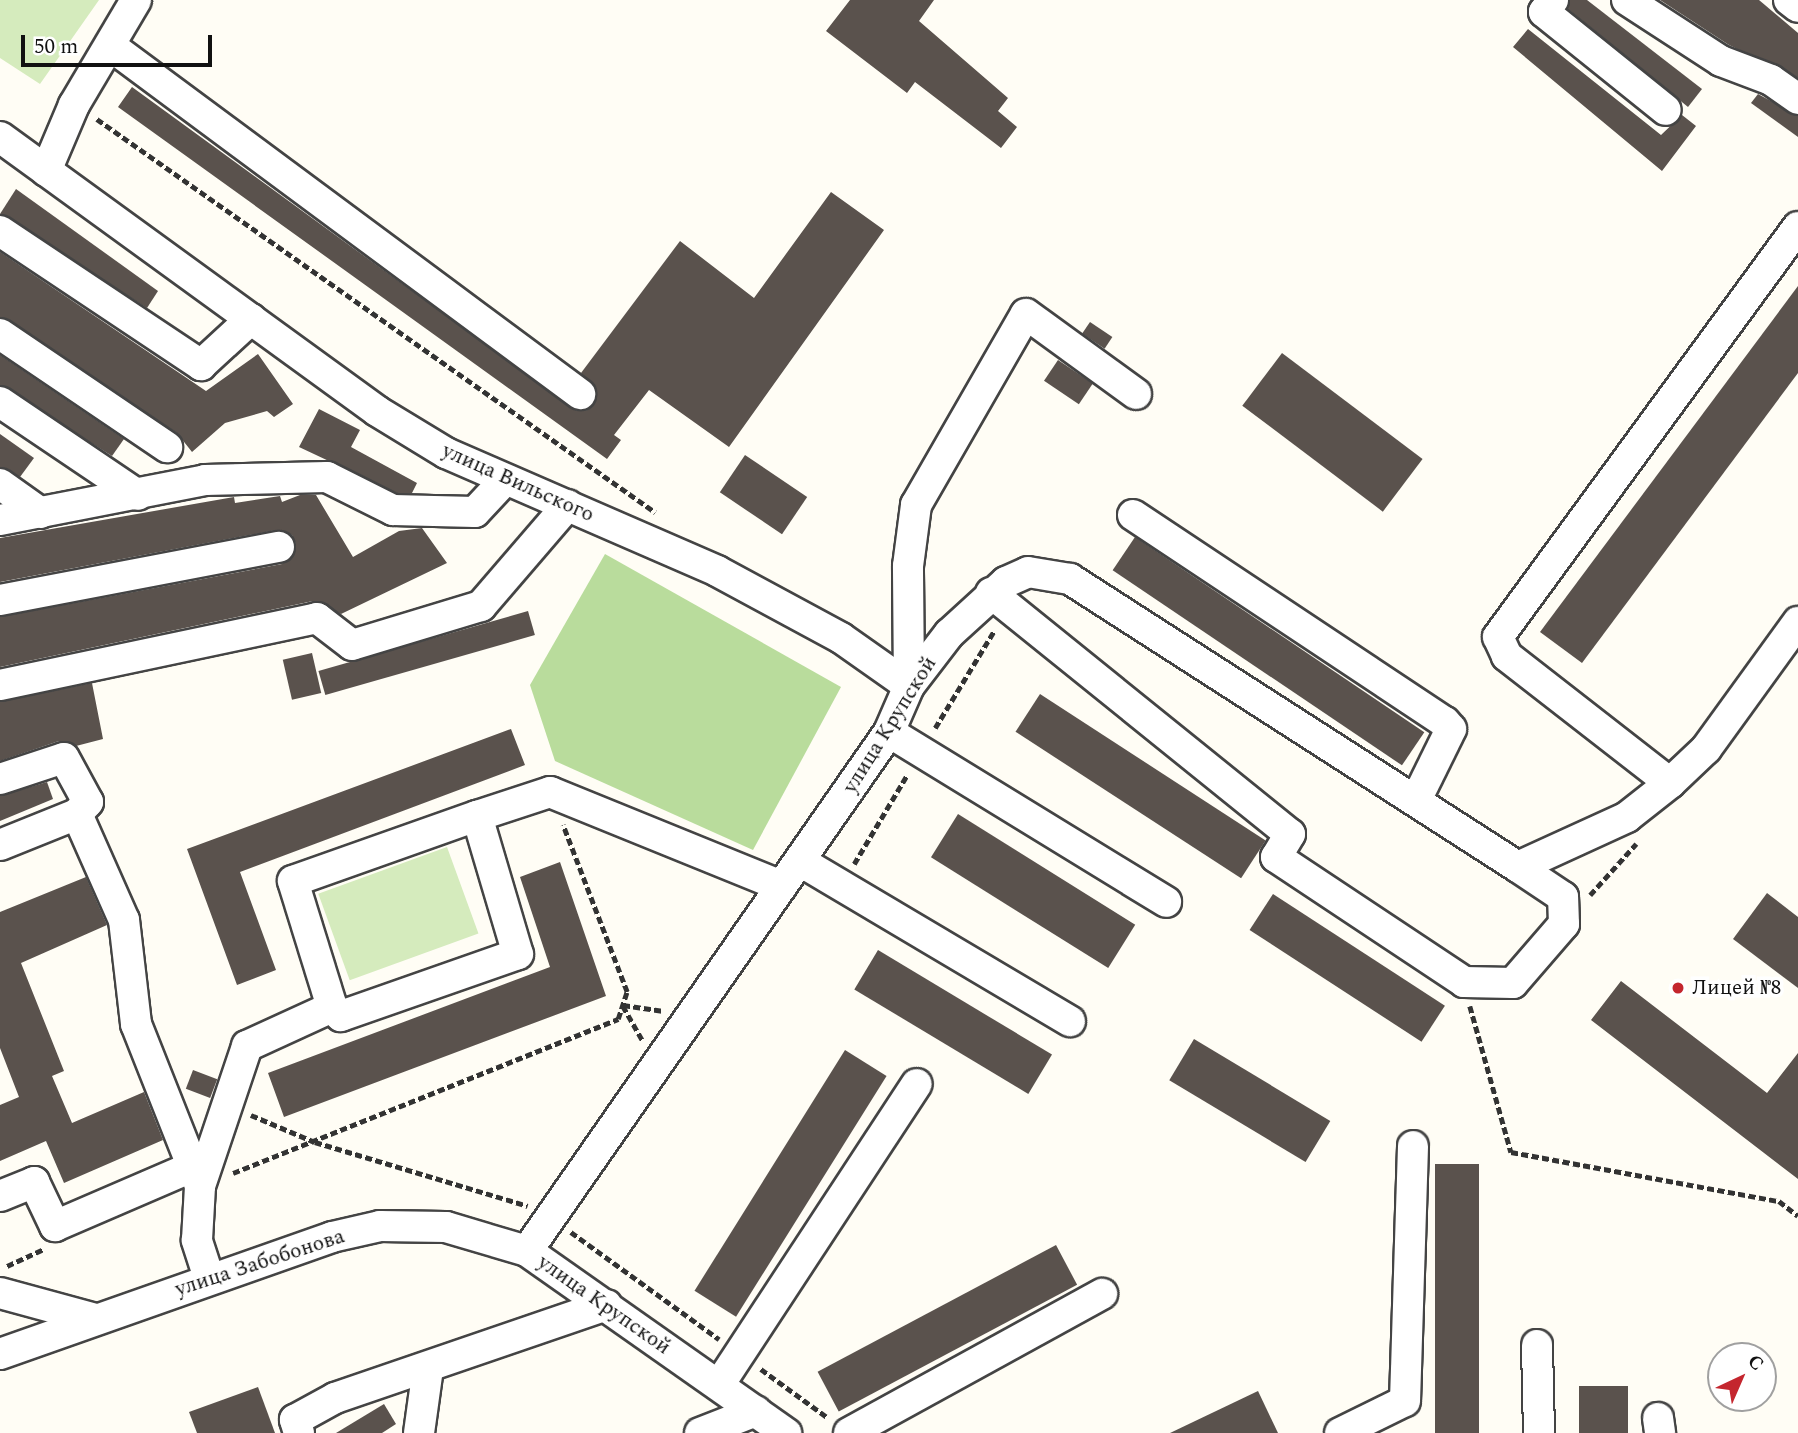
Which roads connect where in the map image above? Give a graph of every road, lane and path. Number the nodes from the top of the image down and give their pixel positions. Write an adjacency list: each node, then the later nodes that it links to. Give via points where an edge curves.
1 (136, 0): 6 (street)
2 (1553, 0): 8 (street, via 1544,12)
3 (1627, 0): 7 (street, via 1721,61 1771,80)
4 (1789, 0): 5 (street)
5 (1798, 7)
6 (112, 47): 11 (street, via 74,105); 16 (street)
7 (1798, 99)
8 (1666, 110)
9 (97, 119): 26 (path)
10 (0, 136): 11 (street, улица Вильского)
11 (46, 171): 14 (street, улица Вильского)
12 (1798, 227): 38 (street, via 1498,637 1507,656)
13 (0, 231): 14 (street, via 201,365)
14 (251, 319): 20 (street, улица Вильского, via 377,411)
15 (0, 334): 19 (street)
16 (580, 394)
17 (1136, 394): 35 (street, via 1026,314 916,505 908,566)
18 (0, 402): 22 (street)
19 (167, 447)
20 (504, 481): 22 (street, via 475,512 393,510 327,477 205,480); 23 (street, улица Вильского)
21 (0, 484): 24 (street)
22 (138, 495): 24 (street)
23 (568, 505): 34 (street, via 481,606 352,645 317,618); 35 (street, улица Вильского, via 729,577 841,638)
24 (41, 513): 27 (street)
25 (1133, 515): 40 (street, via 1445,722 1451,729)
26 (661, 516)
27 (0, 520)
28 (279, 547): 30 (street)
29 (991, 593): 32 (street, улица Крупской); 40 (street, улица Крупской, via 1028,572 1070,579); 48 (street, via 1290,834 1276,857)
30 (0, 600)
31 (1798, 622): 38 (street, via 1706,749)
32 (949, 634): 33 (path); 35 (street, улица Крупской)
33 (981, 656)
34 (0, 685)
35 (909, 686): 36 (street, улица Крупской)
36 (889, 732): 44 (street, улица Крупской); 47 (street)
37 (0, 779): 41 (street, via 64,758 88,802)
38 (1670, 783): 45 (street, via 1627,817)
39 (550, 792): 42 (street); 46 (street); 49 (path, via 627,992)
40 (1416, 800): 45 (street, улица Крупской)
41 (77, 814): 43 (street); 58 (street, via 124,919 136,1024)
42 (477, 816): 50 (street, via 293,881); 50 (street, via 517,954 341,1016)
43 (0, 845)
44 (800, 861): 46 (street, улица Крупской); 52 (street)
45 (1518, 867): 48 (street, улица Крупской, via 1563,897 1564,924 1513,983)
46 (782, 886): 51 (street, улица Крупской)
47 (1166, 902)
48 (1464, 982): 61 (path, via 1511,1152 1779,1201)
49 (623, 1005): 51 (path); 53 (path); 56 (path, via 618,1019)
50 (332, 1007): 55 (street, via 247,1046)
51 (690, 1014): 53 (street, улица Крупской)
52 (1070, 1021)
53 (655, 1062): 63 (street, улица Крупской)
54 (917, 1084): 71 (street)
55 (230, 1106): 56 (path); 58 (street)
56 (315, 1142): 58 (path); 60 (path)
57 (1413, 1146): 80 (street, via 1405,1401)
58 (196, 1176): 59 (street, via 55,1226 34,1182); 64 (street, via 197,1240)
59 (0, 1196)
60 (532, 1207)
61 (1798, 1216)
62 (570, 1231): 71 (path)
63 (527, 1251): 64 (street, улица Забобонова, via 484,1234 380,1226); 67 (street, улица Крупской)
64 (209, 1278): 68 (street, улица Забобонова)
65 (0, 1293): 68 (street)
66 (1102, 1294): 79 (street)
67 (606, 1305): 72 (street); 73 (street, улица Крупской)
68 (96, 1319): 69 (street, улица Забобонова)
69 (3, 1345)
70 (1536, 1345): 81 (street)
71 (740, 1354): 73 (street); 79 (path)
72 (428, 1368): 75 (street, via 335,1398 295,1420); 76 (street)
73 (719, 1385): 74 (street, улица Крупской)
74 (755, 1410): 77 (street); 78 (street, улица Крупской)
75 (299, 1433)
76 (419, 1433)
77 (700, 1433)
78 (786, 1433)
79 (849, 1433)
80 (1340, 1433)
81 (1539, 1433)

